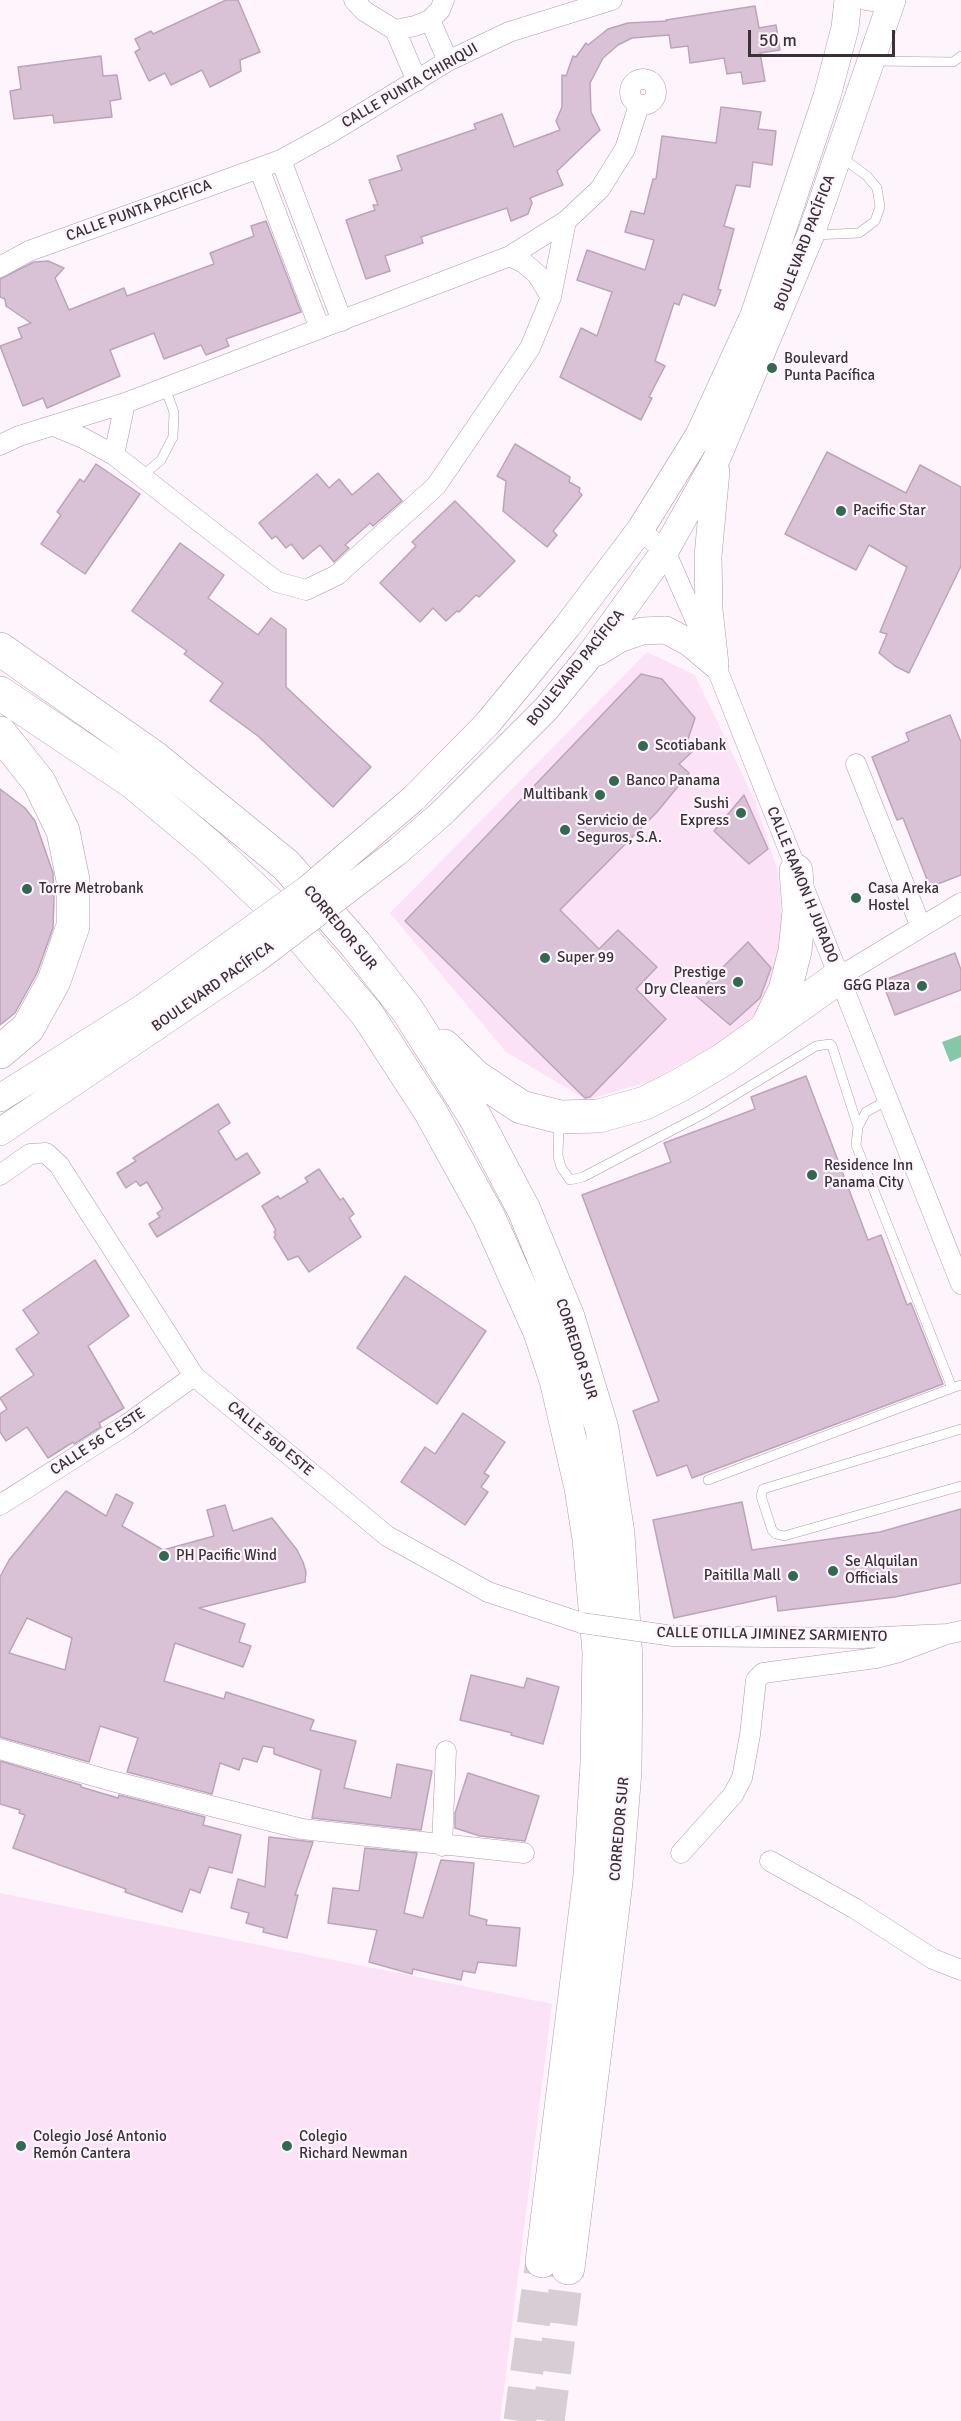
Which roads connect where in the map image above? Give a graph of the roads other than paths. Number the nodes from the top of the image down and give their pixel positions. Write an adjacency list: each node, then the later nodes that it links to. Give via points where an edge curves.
1 (354, 0): 8 (street)
2 (444, 0): 7 (street)
3 (612, 0): 10 (street, CALLE PUNTA CHIRIQUI, via 509,32)
4 (848, 0): 31 (street, BOULEVARD PACÍFICA, via 845,28 826,96 754,315 699,435)
5 (866, 0): 6 (street)
6 (893, 0): 11 (street, BOULEVARD PACÍFICA)
7 (430, 20): 8 (street); 10 (street)
8 (395, 30): 12 (street)
9 (961, 56): 11 (lane, via 953,62)
10 (448, 61): 12 (street, CALLE PUNTA CHIRIQUI)
11 (871, 61): 14 (street, BOULEVARD PACÍFICA)
12 (417, 81): 15 (street, CALLE PUNTA CHIRIQUI)
13 (639, 105): 17 (street, via 625,149 600,189)
14 (838, 155): 18 (street, BOULEVARD PACÍFICA); 18 (lane, via 877,188 880,207 875,220 859,234)
15 (281, 160): 16 (street, CALLE PUNTA PACIFICA); 22 (street)
16 (259, 168): 20 (street, CALLE PUNTA PACIFICA, via 29,251); 23 (street)
17 (566, 220): 19 (street); 21 (street)
18 (811, 234): 29 (street, BOULEVARD PACÍFICA)
19 (510, 256): 21 (street, via 537,274); 22 (street)
20 (0, 267)
21 (551, 297): 30 (street, via 530,348 436,486 337,575 306,590 278,582)
22 (342, 321): 23 (street)
23 (320, 329): 24 (street)
24 (165, 388): 25 (street); 30 (lane, via 174,412 173,437 162,460)
25 (125, 403): 26 (street); 28 (street)
26 (54, 426): 27 (street); 28 (street)
27 (0, 445)
28 (114, 455): 30 (street)
29 (717, 458): 32 (street, BOULEVARD PACÍFICA); 35 (street, via 708,556)
30 (142, 476)
31 (640, 530): 32 (street, CALLE RAMON H JURADO); 44 (street, BOULEVARD PACÍFICA, bridge, via 488,724 414,798)
32 (665, 551): 34 (street, BOULEVARD PACÍFICA); 35 (street, CALLE RAMON H JURADO)
33 (0, 649): 43 (highway, CORREDOR SUR, via 155,758 286,865)
34 (587, 659): 35 (street, via 619,639 642,631 666,630 690,643); 44 (street, BOULEVARD PACÍFICA, bridge, via 546,709 442,813 397,852 255,960)
35 (715, 664): 39 (street, CALLE RAMON H JURADO)
36 (0, 693): 43 (highway, CORREDOR SUR, via 134,783 209,846 290,923 352,996 435,1121 488,1216 540,1332 556,1380 580,1488 589,1539 599,1652 590,1875 555,2264 616,1882 625,1771 626,1659 618,1534 602,1429 568,1317 524,1210 475,1117)
37 (0, 733): 46 (highway, via 39,782 63,831 73,880 74,926 54,981 28,1028)
38 (856, 764): 41 (street)
39 (796, 871): 42 (street, CALLE RAMON H JURADO); 45 (highway, via 799,911 795,951 785,990)
40 (961, 903): 41 (street)
41 (921, 927): 42 (street)
42 (839, 977): 45 (highway); 48 (street, CALLE RAMON H JURADO)
43 (408, 1011): 49 (highway, via 476,1077 521,1107)
44 (149, 1017): 47 (street, BOULEVARD PACÍFICA); 51 (street, BOULEVARD PACÍFICA)
45 (767, 1027): 49 (highway, via 724,1059 645,1103 599,1116)
46 (0, 1052)
47 (0, 1098)
48 (888, 1100): 50 (lane, via 866,1112); 53 (street, CALLE RAMON H JURADO)
49 (560, 1117): 50 (lane, via 558,1156 570,1180 597,1172 826,1043 832,1046)
50 (858, 1127): 55 (lane, via 856,1145)
51 (0, 1132)
52 (0, 1175): 54 (street, CALLE 56D ESTE, via 30,1154 46,1153 59,1165)
53 (961, 1284)
54 (194, 1376): 59 (street, CALLE 56 C ESTE, via 126,1425); 60 (street, CALLE 56D ESTE, via 387,1536 488,1592)
55 (956, 1386): 57 (lane)
56 (961, 1430): 58 (lane, via 763,1489 761,1496 772,1530 784,1536)
57 (708, 1480)
58 (961, 1486)
59 (0, 1505)
60 (582, 1623): 61 (street, CALLE OTILLA JIMINEZ SARMIENTO, bridge, via 673,1636 861,1638)
61 (954, 1632): 66 (street, via 876,1658 763,1673 756,1680 742,1778 733,1795)
62 (0, 1749): 64 (street, via 302,1829)
63 (446, 1752): 64 (street)
64 (442, 1846): 65 (street)
65 (524, 1853)
66 (681, 1853)
67 (770, 1861): 68 (street, via 854,1908 933,1959)
68 (961, 1970)

